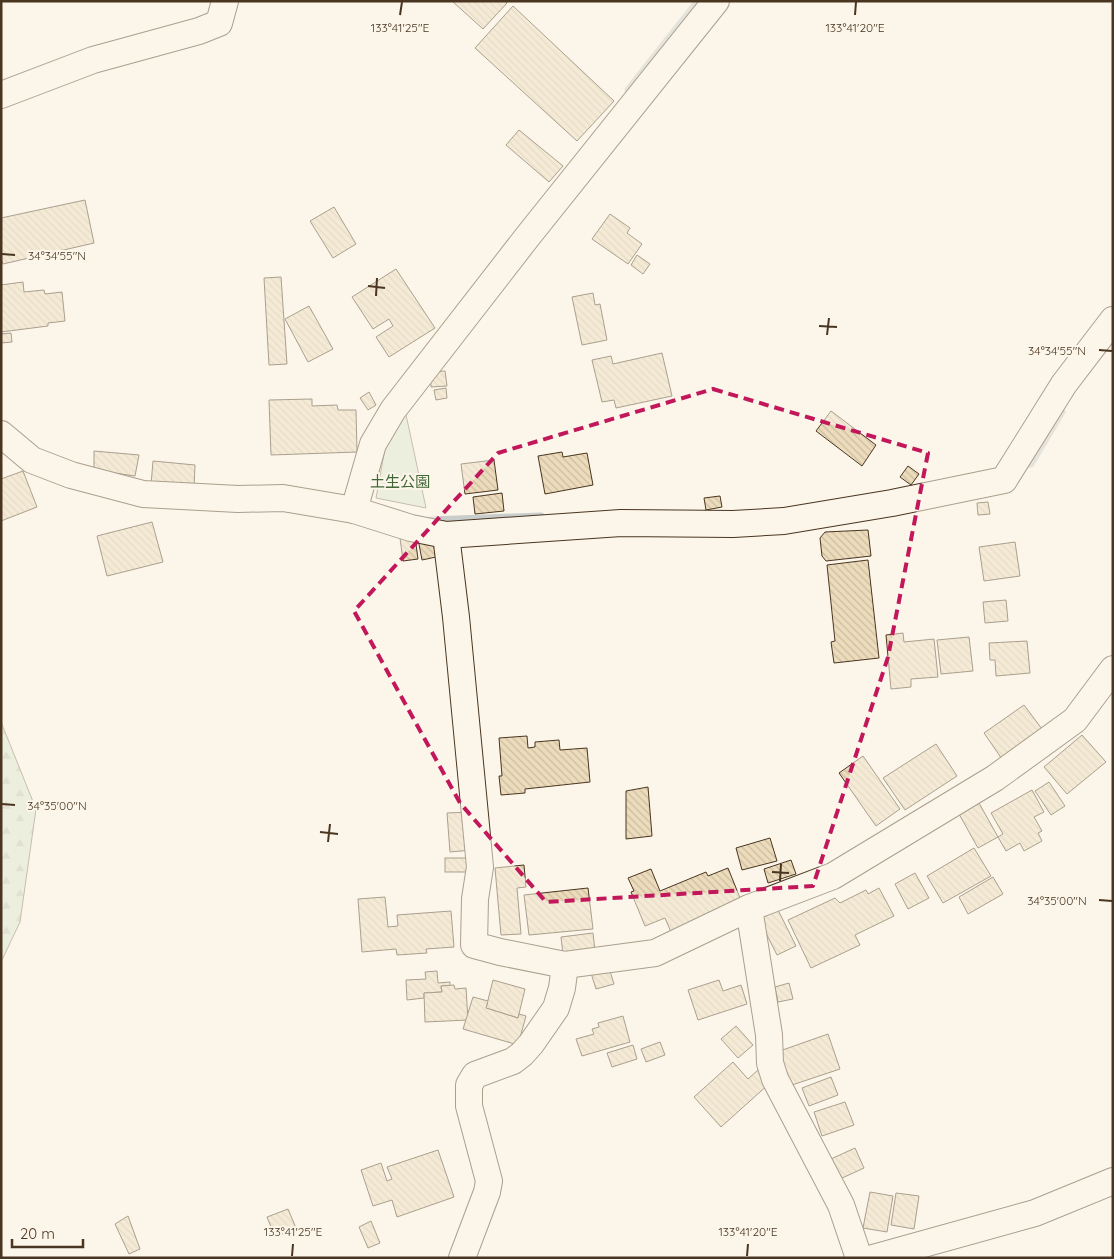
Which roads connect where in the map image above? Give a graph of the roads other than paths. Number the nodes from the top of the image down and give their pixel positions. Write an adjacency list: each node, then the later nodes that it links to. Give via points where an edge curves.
1 (225, 1): 3 (street, via 219,23 94,60)
2 (716, 1): 6 (street, via 393,410 373,444)
3 (1, 95)
4 (1113, 320): 7 (street, via 1064,384 1004,480 892,504 784,521 622,523)
5 (1, 434): 6 (street, via 32,460 71,475 143,494 283,498)
6 (356, 504): 7 (street, via 410,528)
7 (446, 535): 10 (street, via 480,866 474,945)
8 (1113, 669): 9 (street, via 1075,720 995,778 833,876)
9 (749, 908): 10 (street, via 655,953); 13 (street, via 769,1035 770,1063 775,1079 840,1205)
10 (565, 966): 12 (street, via 556,1008 531,1044 513,1061 475,1075 468,1085 469,1106 489,1181)
11 (1113, 1181): 14 (street, via 1035,1213)
12 (462, 1258)
13 (859, 1258)
14 (873, 1258)

